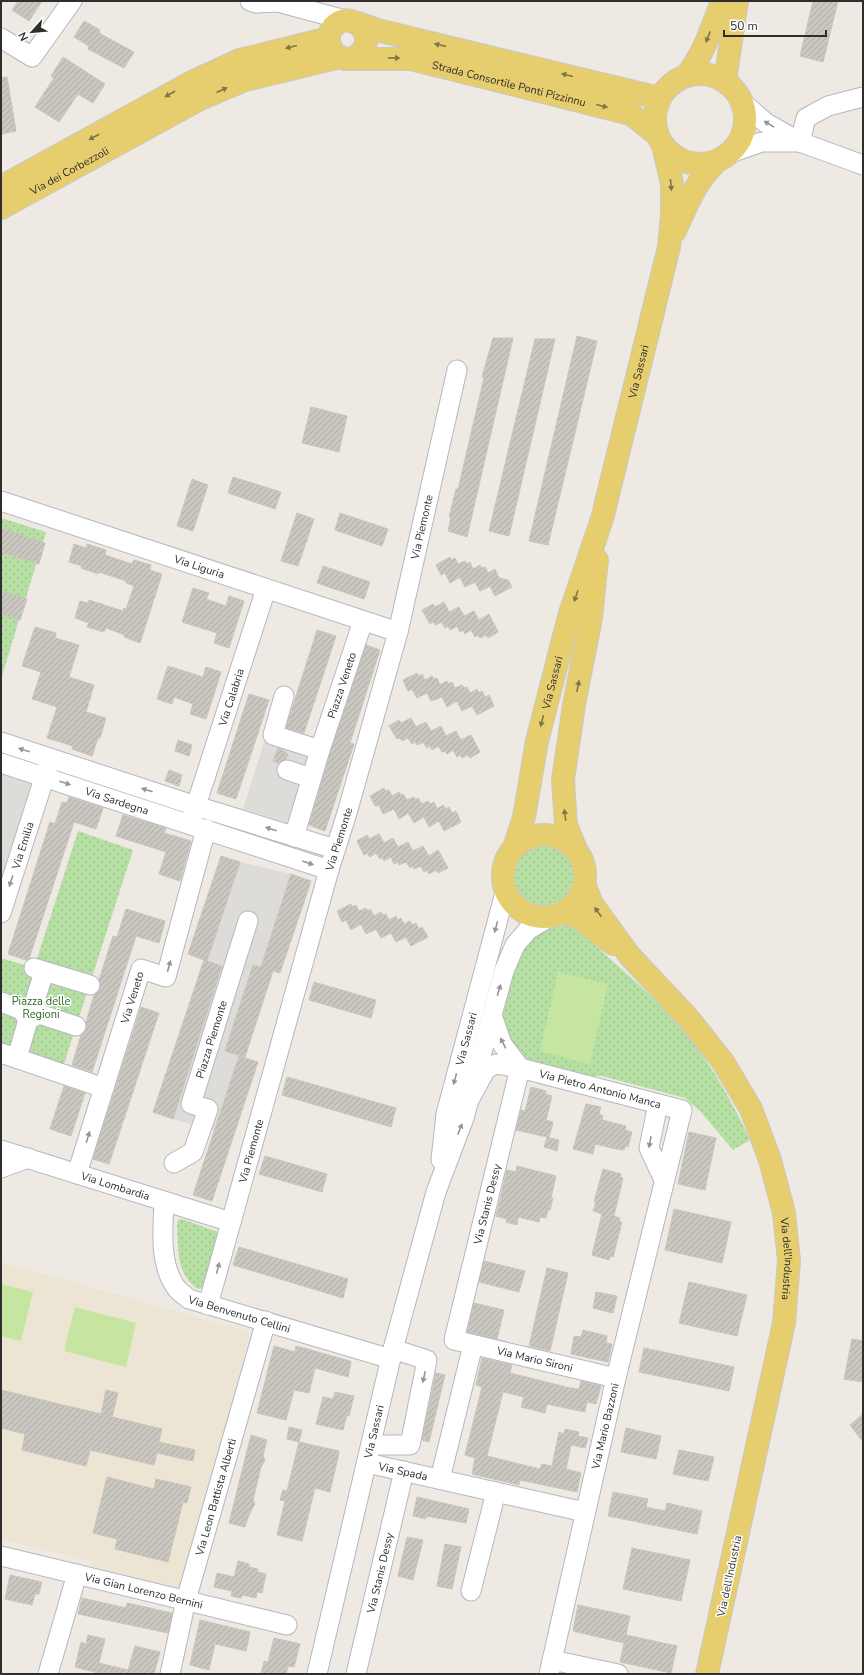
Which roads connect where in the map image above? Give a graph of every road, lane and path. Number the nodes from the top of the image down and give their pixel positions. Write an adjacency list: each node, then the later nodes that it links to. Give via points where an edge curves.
1 (72, 1): 7 (street, via 32,57)
2 (250, 1): 3 (street)
3 (278, 1): 6 (street, via 312,11)
4 (722, 1): 9 (main road, one-way to 9, via 701,55)
5 (737, 1): 10 (main road)
6 (340, 28): 8 (main road, via 331,49); 8 (main road, via 362,27 367,38 364,50); 12 (main road, Strada Consortile Ponti Pizzinnu, one-way to 6, via 377,30); 14 (main road, one-way to 14, via 240,60 192,82)
7 (1, 38)
8 (347, 57): 14 (main road, Strada Consortile Ponti Pizzinnu, one-way to 8, via 245,80); 15 (main road, Strada Consortile Ponti Pizzinnu, one-way to 15, via 410,59 632,114)
9 (686, 76): 10 (main road, via 697,73 712,75); 12 (main road, via 668,85)
10 (725, 81): 13 (main road, via 735,90)
11 (863, 97): 16 (street, via 828,106 806,118)
12 (659, 98): 15 (main road, via 654,120)
13 (741, 101): 16 (street, one-way to 13, via 766,124); 17 (main road, via 745,114 740,141)
14 (133, 126): 19 (main road, Via dei Corbezzoli, one-way to 19); 20 (main road, Via dei Corbezzoli)
15 (660, 140): 17 (main road, via 673,156 686,163 702,165); 21 (main road, Via Sassari, one-way to 21, via 672,183)
16 (800, 142): 17 (street, via 762,142); 18 (street)
17 (723, 157): 21 (main road, Via Sassari, via 703,175 695,187)
18 (863, 165)
19 (1, 187)
20 (1, 208)
21 (669, 247): 24 (main road, Via Sassari)
22 (457, 370): 27 (street, Via Piemonte)
23 (1, 500): 25 (street, Via Liguria)
24 (602, 519): 38 (main road, Via Sassari, one-way to 38, via 570,613 537,741 524,817); 40 (main road, Via Sassari, one-way to 24, via 566,825 564,780 574,704 591,618)
25 (266, 588): 26 (street, Via Liguria); 36 (street, Via Calabria)
26 (363, 621): 27 (street, Via Liguria); 30 (street, Piazza Veneto)
27 (398, 632): 39 (street, Via Piemonte)
28 (284, 696): 30 (street, via 273,735)
29 (1, 742): 31 (street, Via Sardegna, one-way to 29)
30 (320, 750): 35 (street, Piazza Veneto)
31 (50, 758): 34 (street); 36 (street, Via Sardegna, one-way to 31)
32 (1, 763): 34 (street, Via Sardegna)
33 (287, 770): 35 (street)
34 (44, 777): 36 (street, Via Sardegna, one-way to 36); 44 (street, Via Emilia, one-way to 44)
35 (311, 778): 37 (street, Piazza Veneto)
36 (198, 820): 37 (street, Via Sardegna, one-way to 36); 41 (street, Via Sardegna, one-way to 41); 55 (street, Via Veneto, one-way to 36, via 141,969 166,978)
37 (294, 836): 39 (street, Via Sardegna)
38 (514, 848): 40 (main road, via 534,836 550,835 565,841); 43 (main road, via 504,867)
39 (335, 849): 41 (street, Via Piemonte)
40 (577, 852): 42 (main road, via 584,870)
41 (329, 870): 67 (street, Via Piemonte)
42 (584, 883): 45 (main road, via 579,896); 47 (main road, Via dell'Industria, one-way to 42, via 592,904)
43 (506, 889): 45 (main road, via 514,903 527,912 539,916); 65 (street, Via Sassari, one-way to 65, via 446,1114)
44 (1, 913)
45 (557, 913): 47 (main road, Via dell'Industria, via 580,919); 51 (street, Via Sassari, one-way to 45, via 504,972 515,946 528,930)
46 (248, 921): 61 (street, Piazza Piemonte, via 191,1104 208,1109 190,1143 193,1152)
47 (629, 956): 90 (main road, Via dell'Industria, via 689,1019 723,1062 751,1109 770,1160 784,1213 789,1261 784,1323)
48 (90, 985): 50 (street, via 39,970)
49 (1, 1002): 50 (street)
50 (31, 1012): 52 (street); 53 (street)
51 (492, 1015): 54 (street, one-way to 51, via 502,1044); 56 (street, Via Sassari)
52 (76, 1026)
53 (9, 1056): 55 (street)
54 (520, 1068): 56 (street, Via Pietro Antonio Manca, via 496,1064 486,1069); 57 (street, Via Pietro Antonio Manca); 70 (street, Via Stanis Dessy)
55 (104, 1088): 63 (street, Via Veneto, one-way to 55)
56 (468, 1102): 65 (street, Via Sassari, one-way to 56)
57 (658, 1104): 58 (street, Via Pietro Antonio Manca); 64 (street, one-way to 64, via 649,1148)
58 (682, 1110): 64 (street, Via Mario Bazzoni)
59 (1, 1150): 60 (street, Via Lombardia)
60 (28, 1158): 62 (street); 63 (street, Via Lombardia)
61 (174, 1163)
62 (1, 1168)
63 (77, 1174): 66 (street, Via Lombardia)
64 (664, 1180): 73 (street, Via Mario Bazzoni)
65 (436, 1192): 72 (street, Via Sassari)
66 (164, 1202): 67 (street, Via Lombardia); 68 (street, Via Benvenuto Cellini, via 163,1245 168,1274 176,1288 189,1299)
67 (231, 1222): 68 (street, Via Piemonte, one-way to 67)
68 (208, 1305): 69 (street, Via Benvenuto Cellini)
69 (266, 1321): 72 (street, Via Benvenuto Cellini); 82 (street, Via Leon Battista Alberti)
70 (454, 1340): 71 (street, Via Mario Sironi)
71 (473, 1344): 73 (street, Via Mario Sironi); 76 (street)
72 (392, 1354): 74 (street, Via Sassari); 74 (street, Via Benvenuto Cellini, one-way to 74, via 427,1360 410,1445)
73 (616, 1378): 78 (street, Via Mario Bazzoni)
74 (369, 1454): 75 (street, Via Spada); 87 (street, Via Sassari)
75 (404, 1471): 76 (street, Via Spada); 88 (street, Via Stanis Dessy)
76 (440, 1479): 77 (street, Via Spada)
77 (496, 1492): 78 (street, Via Spada); 81 (street)
78 (585, 1512): 84 (street, Via Mario Bazzoni)
79 (1, 1556): 80 (street, Via Gian Lorenzo Bernini)
80 (77, 1574): 82 (street, Via Gian Lorenzo Bernini); 85 (street)
81 (471, 1591)
82 (186, 1600): 83 (street, Via Gian Lorenzo Bernini); 86 (street, Via Leon Battista Alberti)
83 (287, 1625)
84 (550, 1667): 89 (street)
85 (48, 1674)
86 (170, 1674)
87 (317, 1674)
88 (356, 1674)
89 (618, 1674)
90 (707, 1674)

